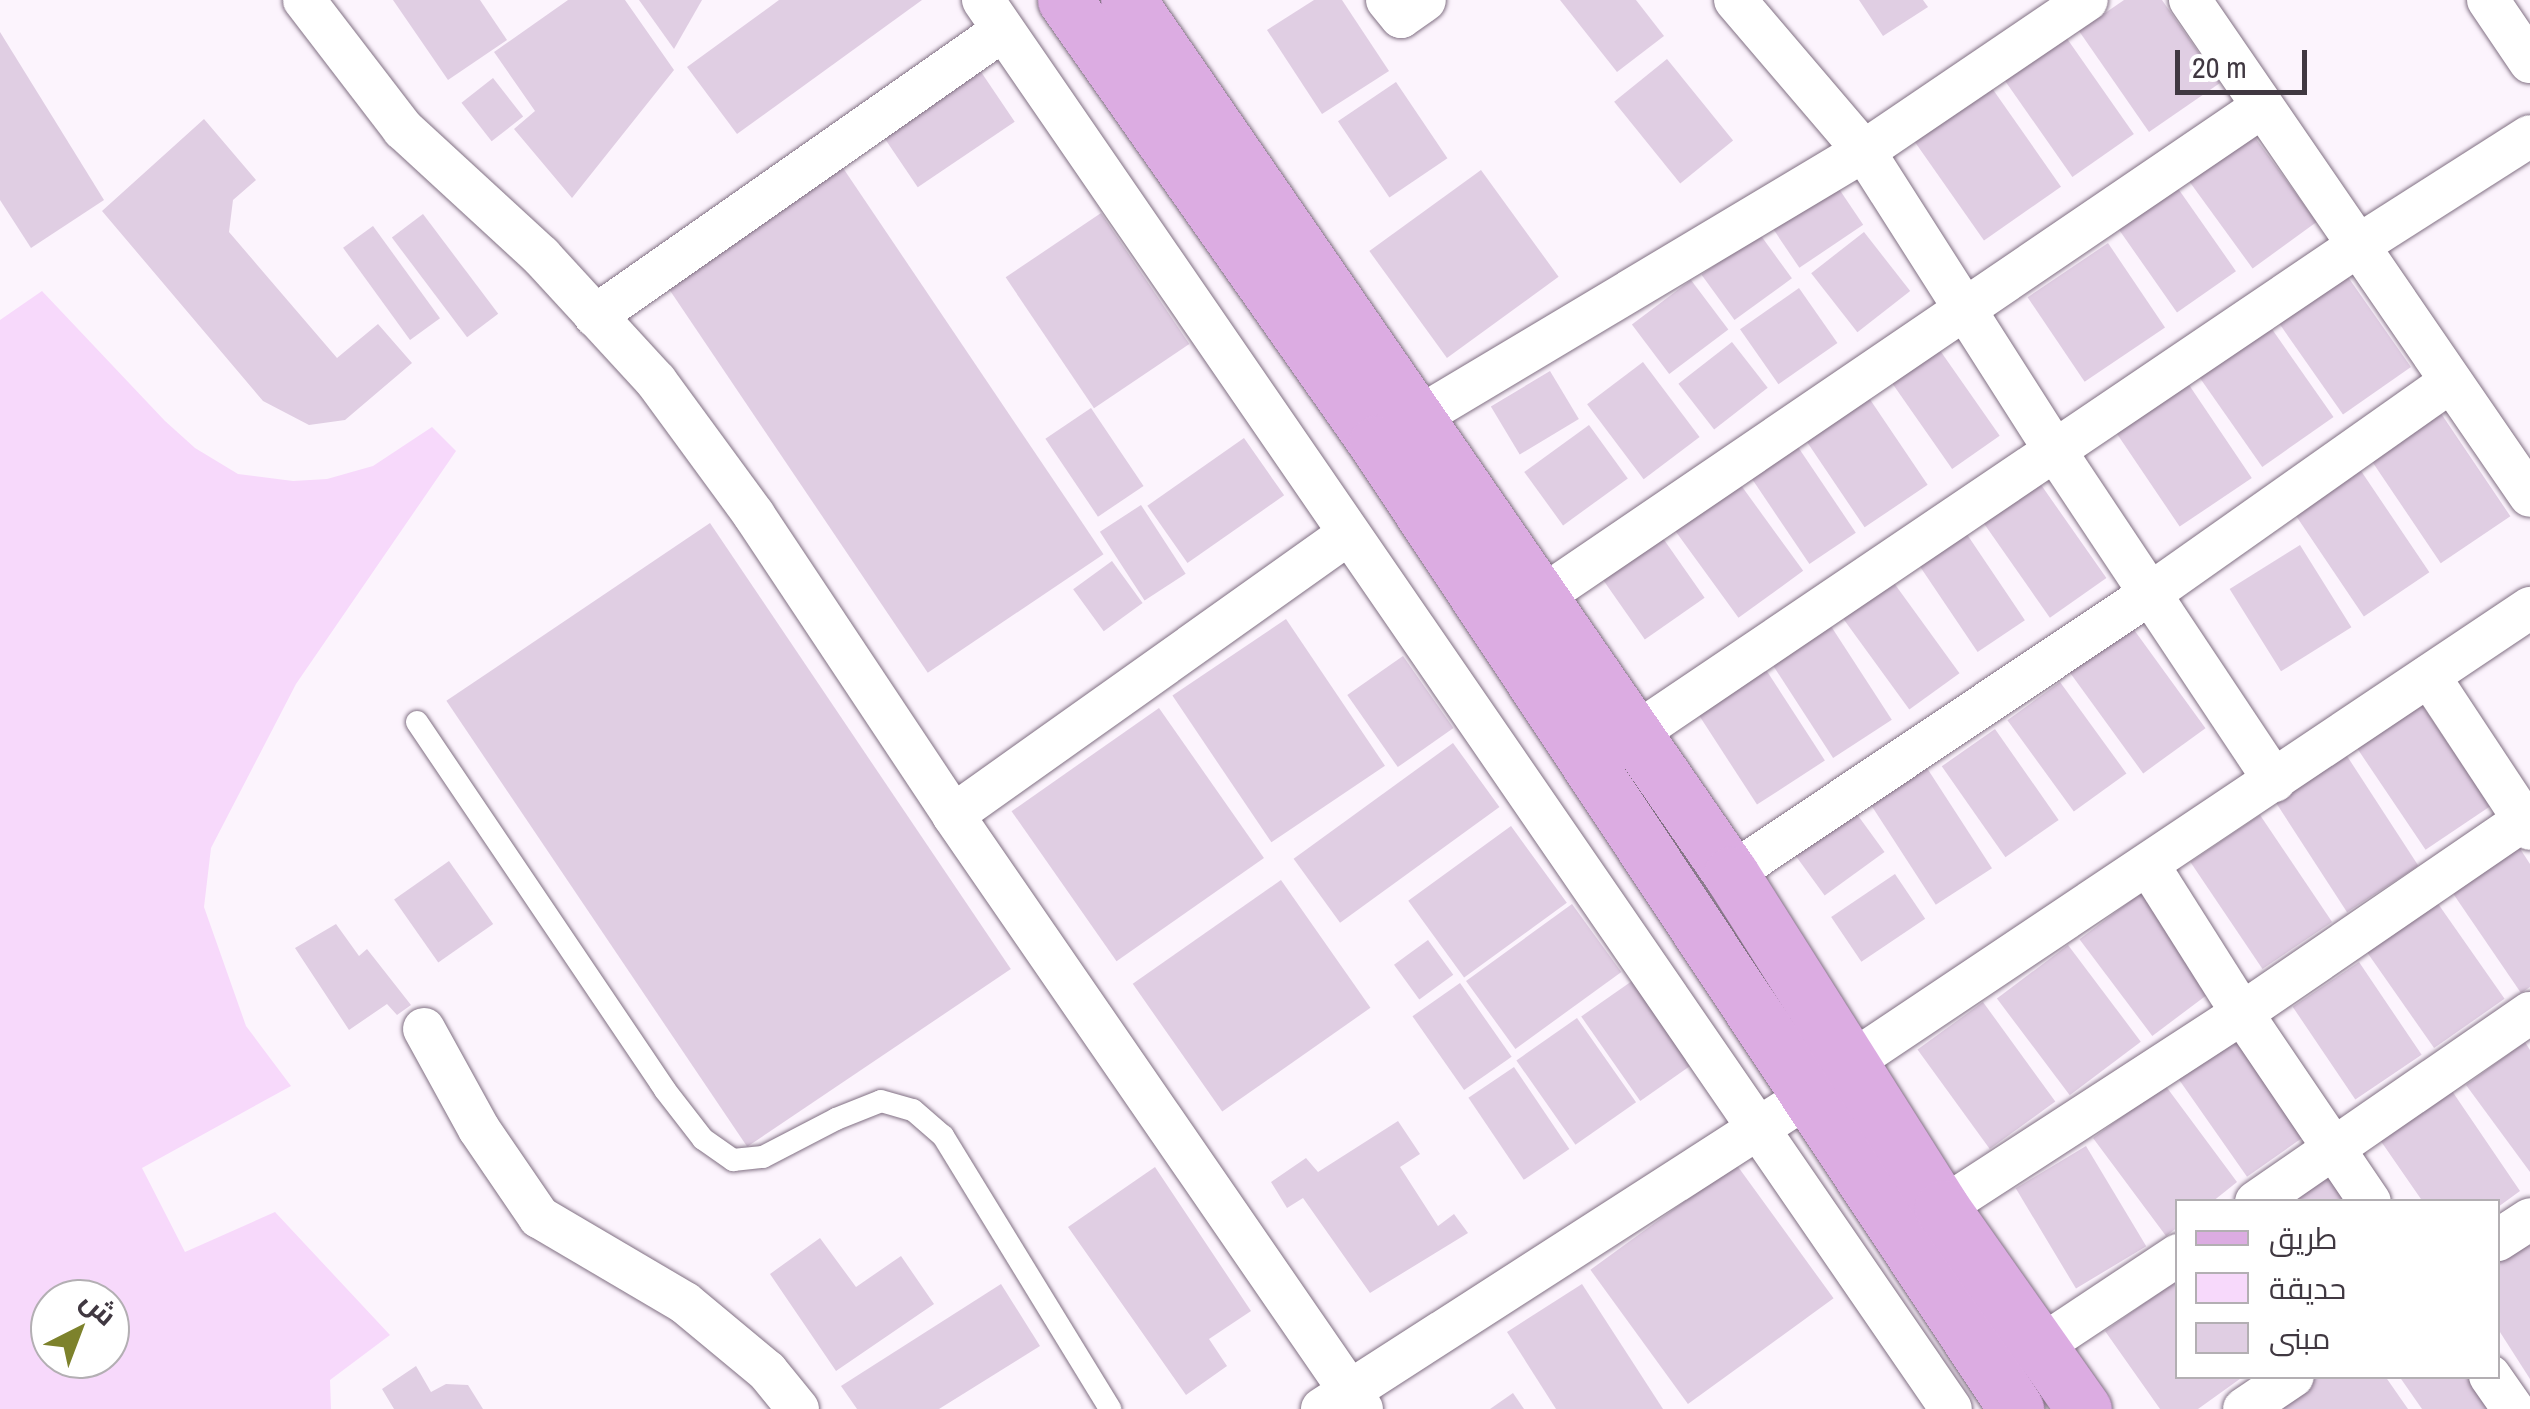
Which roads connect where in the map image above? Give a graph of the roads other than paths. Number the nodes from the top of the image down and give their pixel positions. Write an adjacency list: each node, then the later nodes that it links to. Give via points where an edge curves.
1 (304, 0): 17 (street, via 403,128 541,256)
2 (1065, 0): 19 (main road)
3 (1387, 0): 4 (street, via 1401,17)
4 (1425, 0)
5 (1736, 0): 14 (street)
6 (2190, 0): 12 (street)
7 (2488, 0): 11 (street)
8 (1147, 6): 19 (main road)
9 (2059, 8): 14 (street)
10 (994, 15): 17 (street); 22 (street)
11 (2530, 62)
12 (2262, 107): 15 (street); 16 (street)
13 (2530, 136): 15 (street)
14 (1864, 151): 16 (street); 19 (street)
15 (2356, 247): 18 (street); 20 (street)
16 (1965, 309): 20 (street); 24 (street)
17 (595, 316): 30 (street, via 656,382 754,515)
18 (2450, 382): 21 (street); 23 (street)
19 (1395, 430): 24 (main road); 38 (main road)
20 (2056, 452): 23 (street); 28 (street)
21 (2530, 496)
22 (1347, 535): 30 (street); 39 (street)
23 (2151, 594): 29 (street); 33 (street)
24 (1540, 598): 28 (main road)
25 (2530, 608): 26 (street)
26 (2429, 676): 29 (street); 31 (street)
27 (416, 722): 52 (lane, via 702,1139 733,1160 764,1157 880,1101 913,1110 943,1136)
28 (1632, 736): 33 (main road)
29 (2275, 781): 32 (street)
30 (953, 815): 50 (street)
31 (2527, 824): 34 (street)
32 (2149, 866): 34 (street); 37 (street)
33 (1731, 874): 37 (main road)
34 (2242, 1013): 40 (street); 43 (street)
35 (2530, 1013): 40 (street)
36 (424, 1029): 51 (street, via 479,1128 540,1216 685,1303 767,1371)
37 (1852, 1062): 38 (street); 43 (main road)
38 (1810, 1096): 39 (street); 54 (main road)
39 (1758, 1129): 50 (street); 53 (street)
40 (2335, 1149): 41 (street); 42 (street)
41 (2260, 1199)
42 (2368, 1199)
43 (1942, 1208): 47 (main road)
44 (2530, 1219): 45 (street)
45 (2500, 1239)
46 (2175, 1256): 47 (street)
47 (2038, 1348): 55 (main road)
48 (2288, 1379): 56 (street)
49 (2492, 1379): 57 (street)
50 (1345, 1404)
51 (798, 1409)
52 (1110, 1409)
53 (1951, 1409)
54 (2016, 1409)
55 (2084, 1409)
56 (2244, 1409)
57 (2513, 1409)

